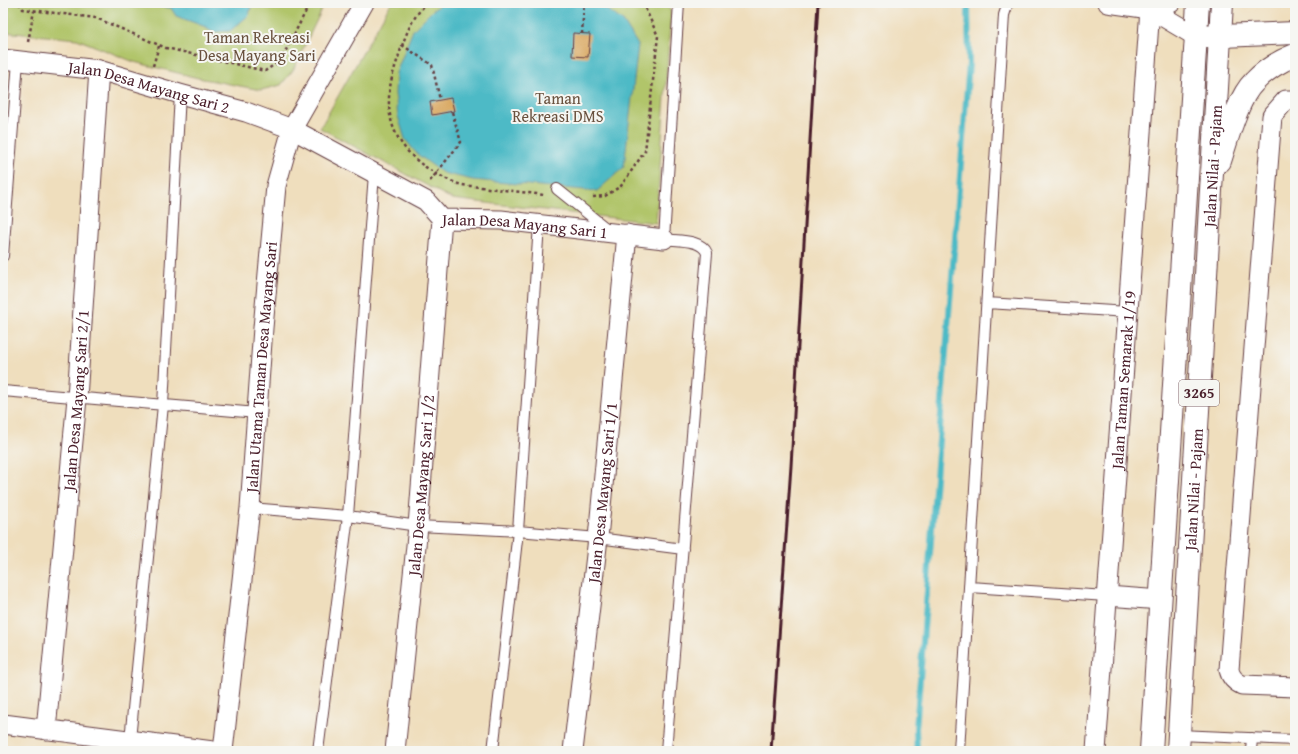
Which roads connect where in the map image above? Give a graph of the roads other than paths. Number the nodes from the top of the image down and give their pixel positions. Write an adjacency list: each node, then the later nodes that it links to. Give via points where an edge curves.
1 (364, 3): 17 (street, Jalan Utama Taman Desa Mayang Sari)
2 (679, 3): 24 (lane)
3 (1008, 3): 26 (lane, via 1004,15)
4 (1171, 3): 8 (street)
5 (1198, 3): 11 (main road, 3265)
6 (1222, 3): 10 (main road, 3265)
7 (1118, 4): 8 (street)
8 (1150, 9): 11 (street); 27 (street, Jalan Taman Semarak 1/19)
9 (1295, 33): 10 (main road)
10 (1220, 36): 11 (main road); 20 (main road, Jalan Nilai - Pajam / 3265)
11 (1197, 37): 40 (main road, Jalan Nilai - Pajam / 3265)
12 (1295, 55): 20 (main road, via 1279,62 1253,82 1236,112)
13 (15, 60): 14 (street, Jalan Desa Mayang Sari 2); 25 (lane)
14 (99, 70): 15 (street, Jalan Desa Mayang Sari 2); 29 (street, Jalan Desa Mayang Sari 2/1)
15 (180, 94): 17 (street, Jalan Desa Mayang Sari 2, via 246,112); 30 (lane)
16 (1295, 100): 41 (street, via 1286,100 1272,116 1229,670 1235,682 1242,685)
17 (292, 129): 18 (street, Jalan Desa Mayang Sari 1); 31 (street, Jalan Utama Taman Desa Mayang Sari, via 276,186)
18 (374, 174): 21 (street, Jalan Desa Mayang Sari 1, via 426,201); 33 (lane)
19 (557, 189): 23 (lane)
20 (1210, 189): 47 (main road, Jalan Nilai - Pajam / 3265)
21 (442, 219): 22 (street, Jalan Desa Mayang Sari 1, via 501,220); 34 (street, Jalan Desa Mayang Sari 1/2)
22 (539, 225): 23 (street, Jalan Desa Mayang Sari 1); 35 (lane)
23 (619, 233): 24 (street, Jalan Desa Mayang Sari 1); 36 (street, Jalan Desa Mayang Sari 1/1)
24 (664, 239): 37 (lane, via 700,244 705,247 707,253)
25 (3, 256)
26 (987, 303): 27 (lane); 38 (lane)
27 (1128, 312): 39 (street, Jalan Taman Semarak 1/19)
28 (3, 391): 29 (lane)
29 (77, 398): 30 (lane); 43 (street, Jalan Desa Mayang Sari 2/1)
30 (163, 405): 31 (lane); 45 (lane)
31 (257, 413): 32 (street, Jalan Utama Taman Desa Mayang Sari)
32 (250, 508): 33 (lane); 49 (street, Jalan Utama Taman Desa Mayang Sari)
33 (348, 516): 34 (lane); 50 (lane)
34 (418, 526): 35 (lane); 51 (street, Jalan Desa Mayang Sari 1/2)
35 (518, 531): 36 (lane); 52 (lane)
36 (598, 538): 37 (lane); 53 (street, Jalan Desa Mayang Sari 1/1)
37 (683, 550): 54 (lane)
38 (970, 587): 39 (lane); 55 (lane)
39 (1107, 596): 40 (street); 56 (street, Jalan Taman Semarak 1/19)
40 (1161, 600): 57 (main road, Jalan Nilai - Pajam / 3265)
41 (1295, 687)
42 (3, 724): 43 (street)
43 (46, 730): 45 (street)
44 (1252, 738): 46 (lane); 47 (lane); 58 (lane)
45 (130, 740): 48 (street)
46 (1295, 740)
47 (1178, 743)
48 (213, 751)
49 (223, 751)
50 (318, 751)
51 (395, 751)
52 (493, 751)
53 (573, 751)
54 (666, 751)
55 (959, 751)
56 (1096, 751)
57 (1151, 751)
58 (1251, 751)

